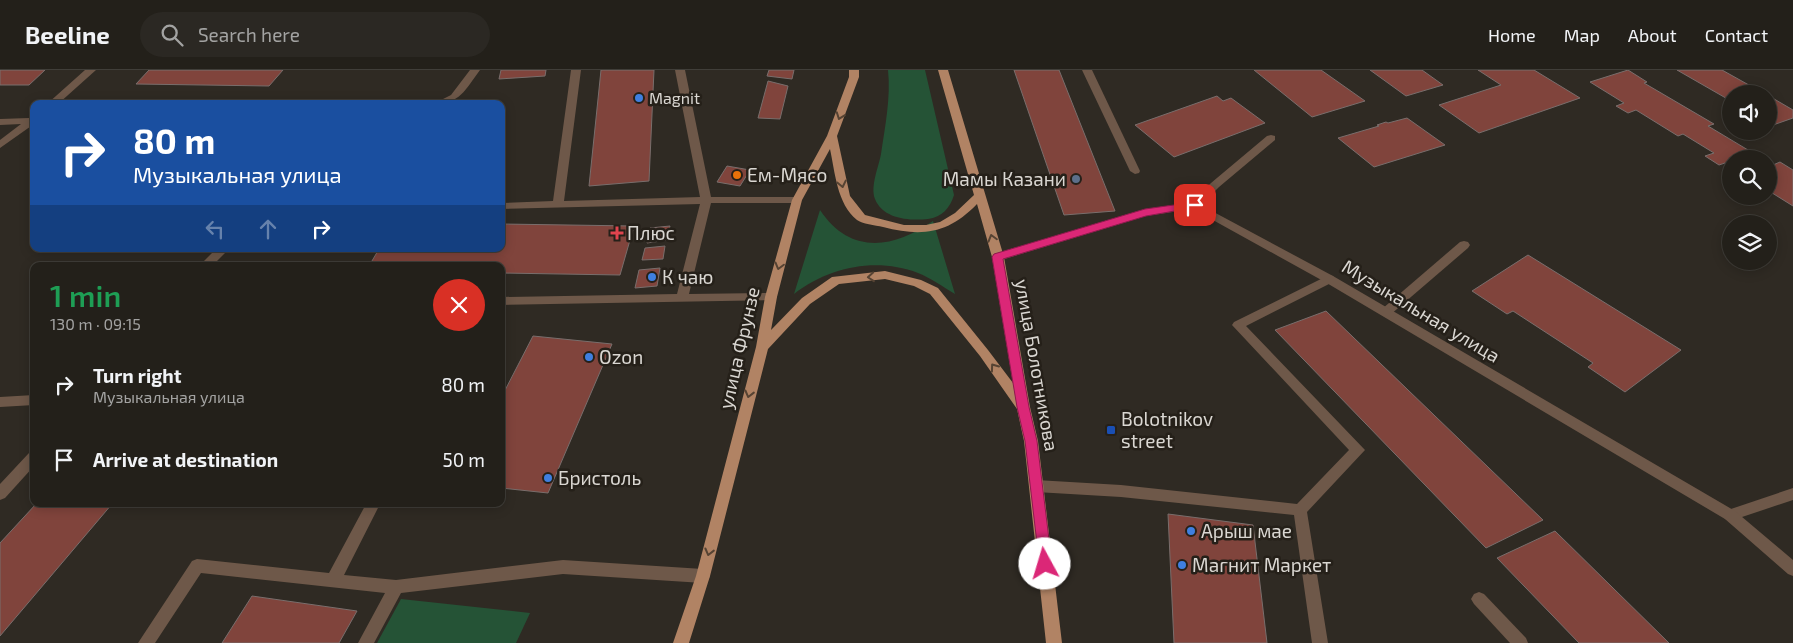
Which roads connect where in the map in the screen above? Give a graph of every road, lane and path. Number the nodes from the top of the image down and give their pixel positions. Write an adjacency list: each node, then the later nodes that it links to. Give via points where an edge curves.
1 (91, 70): 8 (street)
2 (475, 70): 9 (street, via 454,97)
3 (576, 70): 20 (street)
4 (680, 70): 18 (street)
5 (854, 70): 13 (main road, улица Фрунзе, one-way to 13)
6 (943, 70): 17 (main road, улица Болотникова)
7 (1087, 70): 16 (street)
8 (57, 100)
9 (447, 100)
10 (30, 120): 11 (street)
11 (0, 122)
12 (30, 122): 15 (street)
13 (832, 136): 17 (main road, one-way to 17, via 845,197 861,218 904,229 926,229 943,225 958,216); 19 (main road, улица Фрунзе)
14 (1272, 138): 21 (street)
15 (0, 145)
16 (1134, 171)
17 (980, 195): 25 (main road, улица Болотникова, one-way to 17)
18 (706, 200): 19 (street); 20 (street); 29 (street)
19 (797, 200): 28 (main road, улица Фрунзе, one-way to 28)
20 (558, 204): 22 (street)
21 (1195, 205): 25 (street, via 1145,213); 27 (street, Музыкальная улица)
22 (505, 206)
23 (1464, 245): 31 (street)
24 (220, 252): 26 (street)
25 (998, 257): 35 (main road, улица Болотникова)
26 (209, 262)
27 (1329, 279): 31 (street, Музыкальная улица); 41 (street, via 1238,325 1358,450)
28 (771, 297): 29 (street); 32 (main road, улица Фрунзе)
29 (682, 299): 30 (street)
30 (505, 302)
31 (1386, 312): 42 (street, Музыкальная улица)
32 (762, 347): 35 (main road, one-way to 32, via 934,291 885,275 836,280 806,302); 44 (main road, улица Фрунзе, one-way to 44)
33 (30, 400): 34 (street)
34 (0, 402)
35 (1023, 407): 37 (main road, улица Болотникова)
36 (30, 461): 38 (street)
37 (1036, 486): 41 (street, via 1121,491); 51 (main road, улица Болотникова)
38 (0, 494)
39 (1793, 494): 42 (street)
40 (371, 507): 45 (street)
41 (1300, 510): 52 (street)
42 (1730, 515): 43 (street, Музыкальная улица)
43 (1793, 569)
44 (703, 576): 46 (street, via 563,567); 50 (main road, улица Фрунзе)
45 (333, 580): 46 (street); 48 (street, via 197,566)
46 (396, 587): 49 (street)
47 (1479, 599): 53 (street)
48 (146, 643)
49 (366, 643)
50 (682, 643)
51 (1054, 643)
52 (1320, 643)
53 (1520, 643)

